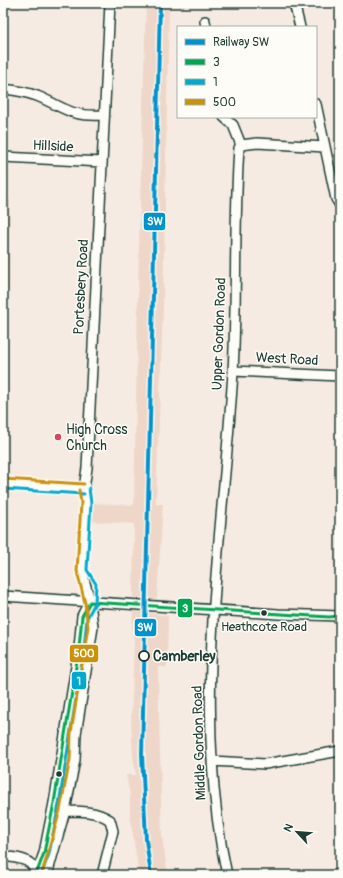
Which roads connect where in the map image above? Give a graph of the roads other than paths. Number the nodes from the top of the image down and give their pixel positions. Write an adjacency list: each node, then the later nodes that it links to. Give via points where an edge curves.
1 (110, 3): 6 (street, Portesbery Road)
2 (294, 3): 3 (street)
3 (300, 26)
4 (3, 89): 6 (street, via 34,95 69,112 86,116)
5 (317, 109): 9 (street)
6 (104, 115): 11 (street, Portesbery Road)
7 (225, 118): 8 (street, via 233,125)
8 (242, 145): 9 (street); 14 (street, Upper Gordon Road, via 238,154)
9 (325, 147): 12 (street)
10 (3, 157): 11 (street, Hillside)
11 (102, 162): 17 (street, Portesbery Road)
12 (339, 204): 13 (street)
13 (340, 215)
14 (233, 371): 15 (street, West Road); 20 (street, Upper Gordon Road)
15 (340, 376)
16 (3, 484): 17 (street)
17 (84, 489): 19 (street, Portesbery Road, via 86,503 82,571)
18 (3, 596): 19 (street)
19 (90, 602): 20 (street); 22 (street, via 82,616); 23 (street, Portesbery Road, via 93,627)
20 (215, 609): 21 (street); 25 (street, Middle Gordon Road, via 211,669)
21 (340, 616)
22 (79, 648): 23 (street); 30 (street, via 54,803 44,853)
23 (90, 649): 26 (street, Portesbery Road)
24 (340, 751): 25 (street, via 265,764)
25 (212, 761): 33 (street, Middle Gordon Road, via 217,823)
26 (67, 801): 27 (street); 28 (street, Portesbery Road)
27 (77, 810): 28 (street); 32 (street, via 104,816 110,820 112,826)
28 (65, 812): 31 (street, Portesbery Road)
29 (3, 856): 30 (street, via 28,861)
30 (36, 875)
31 (47, 875)
32 (102, 875)
33 (227, 875)

